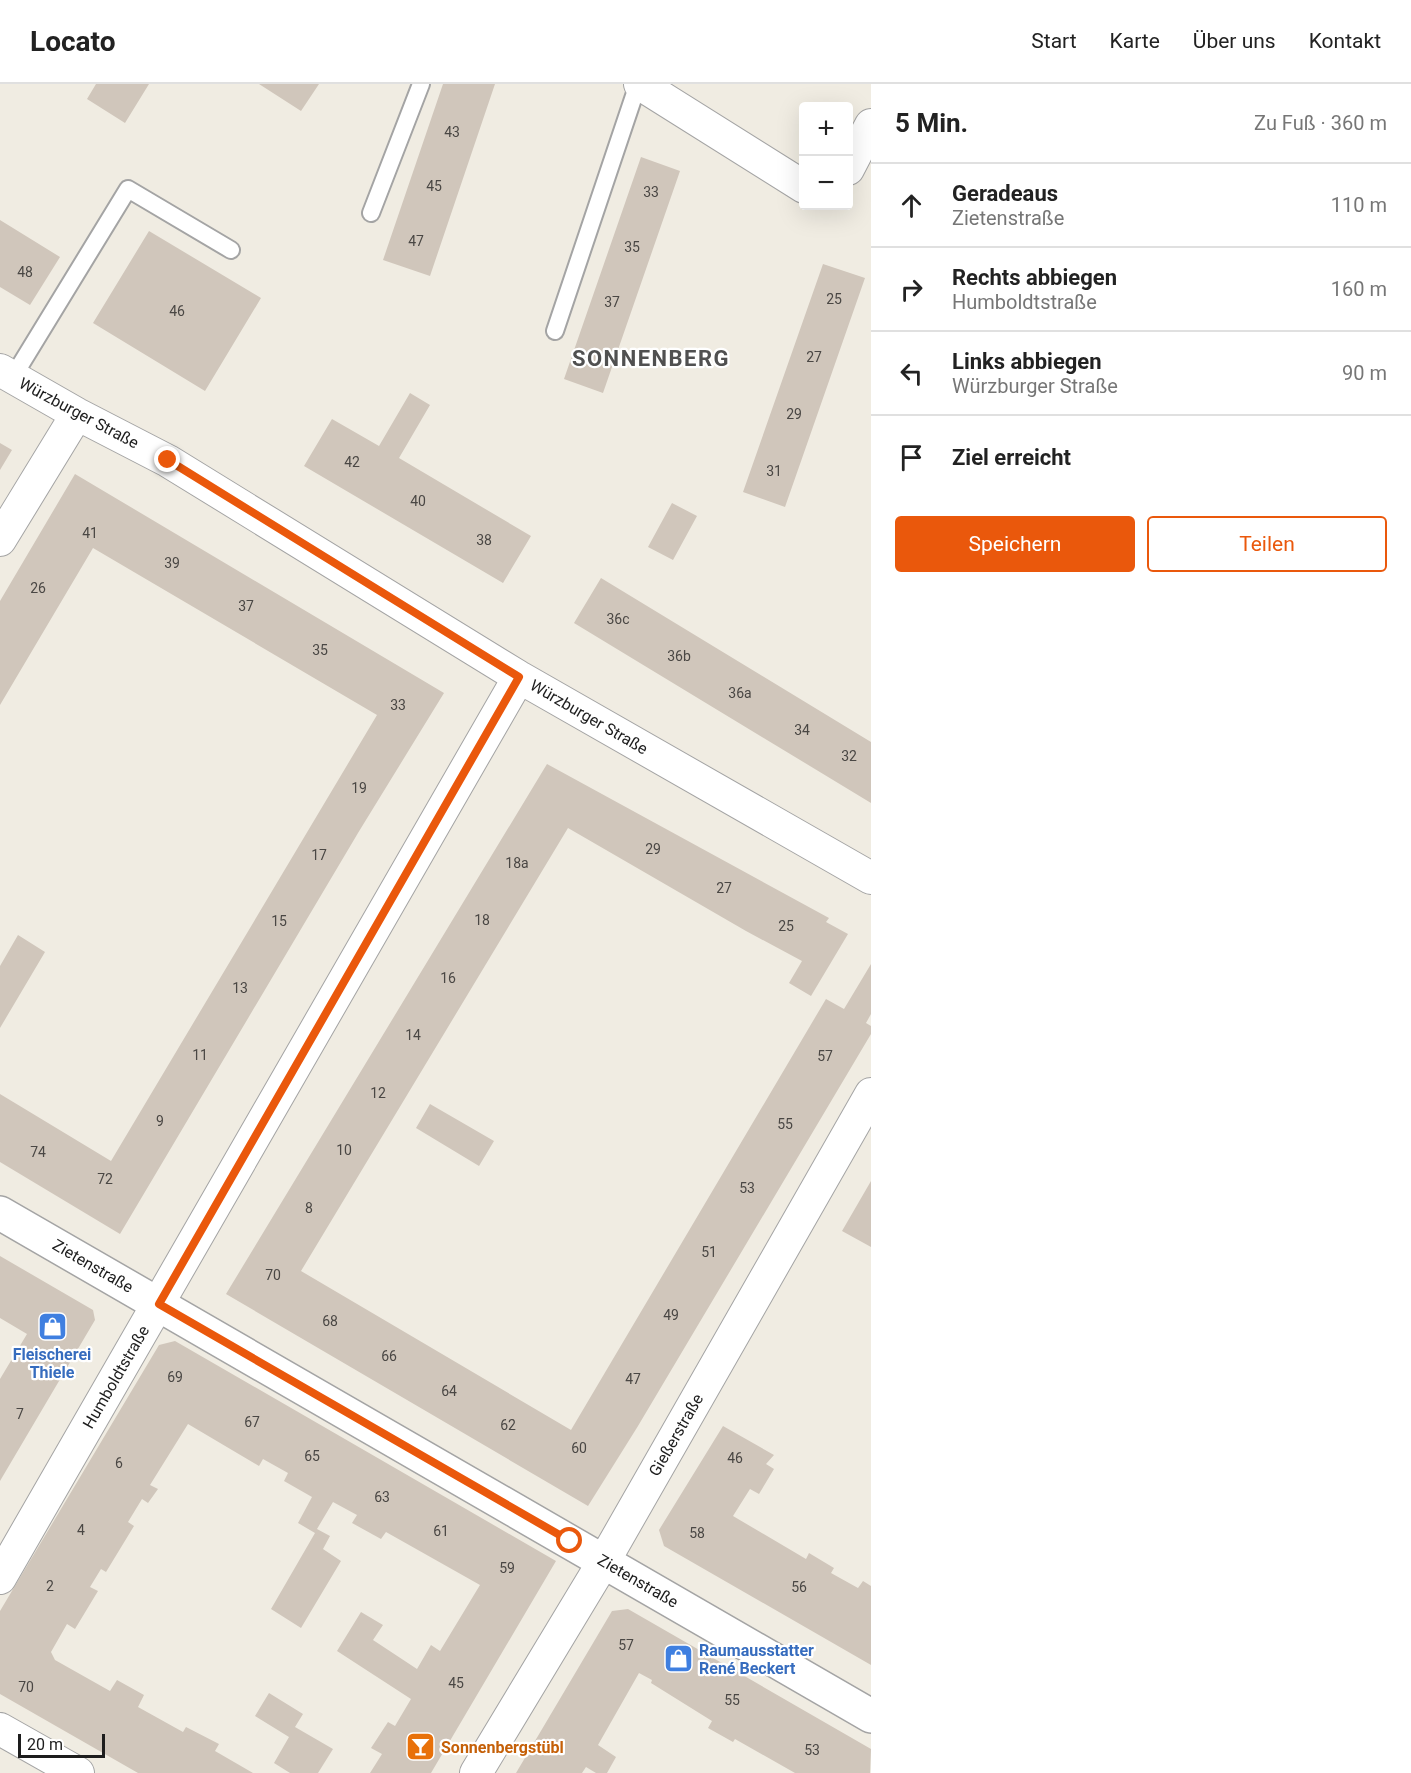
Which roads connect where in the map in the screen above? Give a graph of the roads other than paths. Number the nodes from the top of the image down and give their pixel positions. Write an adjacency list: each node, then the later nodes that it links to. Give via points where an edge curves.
1 (421, 84): 6 (lane)
2 (639, 84): 5 (street); 8 (lane)
3 (871, 125): 4 (street)
4 (853, 161)
5 (799, 184)
6 (371, 213)
7 (231, 250): 9 (lane, via 128,189)
8 (555, 331)
9 (6, 373): 10 (street, Würzburger Straße)
10 (77, 414): 11 (street); 12 (street, Würzburger Straße, via 168,460)
11 (0, 540)
12 (519, 677): 13 (street, Würzburger Straße); 16 (street, Humboldtstraße)
13 (871, 878)
14 (871, 1094): 17 (street, Gießerstraße)
15 (0, 1213): 16 (street, Zietenstraße)
16 (159, 1304): 17 (street, Zietenstraße); 18 (street, Humboldtstraße)
17 (604, 1561): 19 (street, Zietenstraße); 22 (street, Gießerstraße)
18 (0, 1578)
19 (871, 1716)
20 (0, 1729): 21 (street)
21 (78, 1773)
22 (476, 1773)

